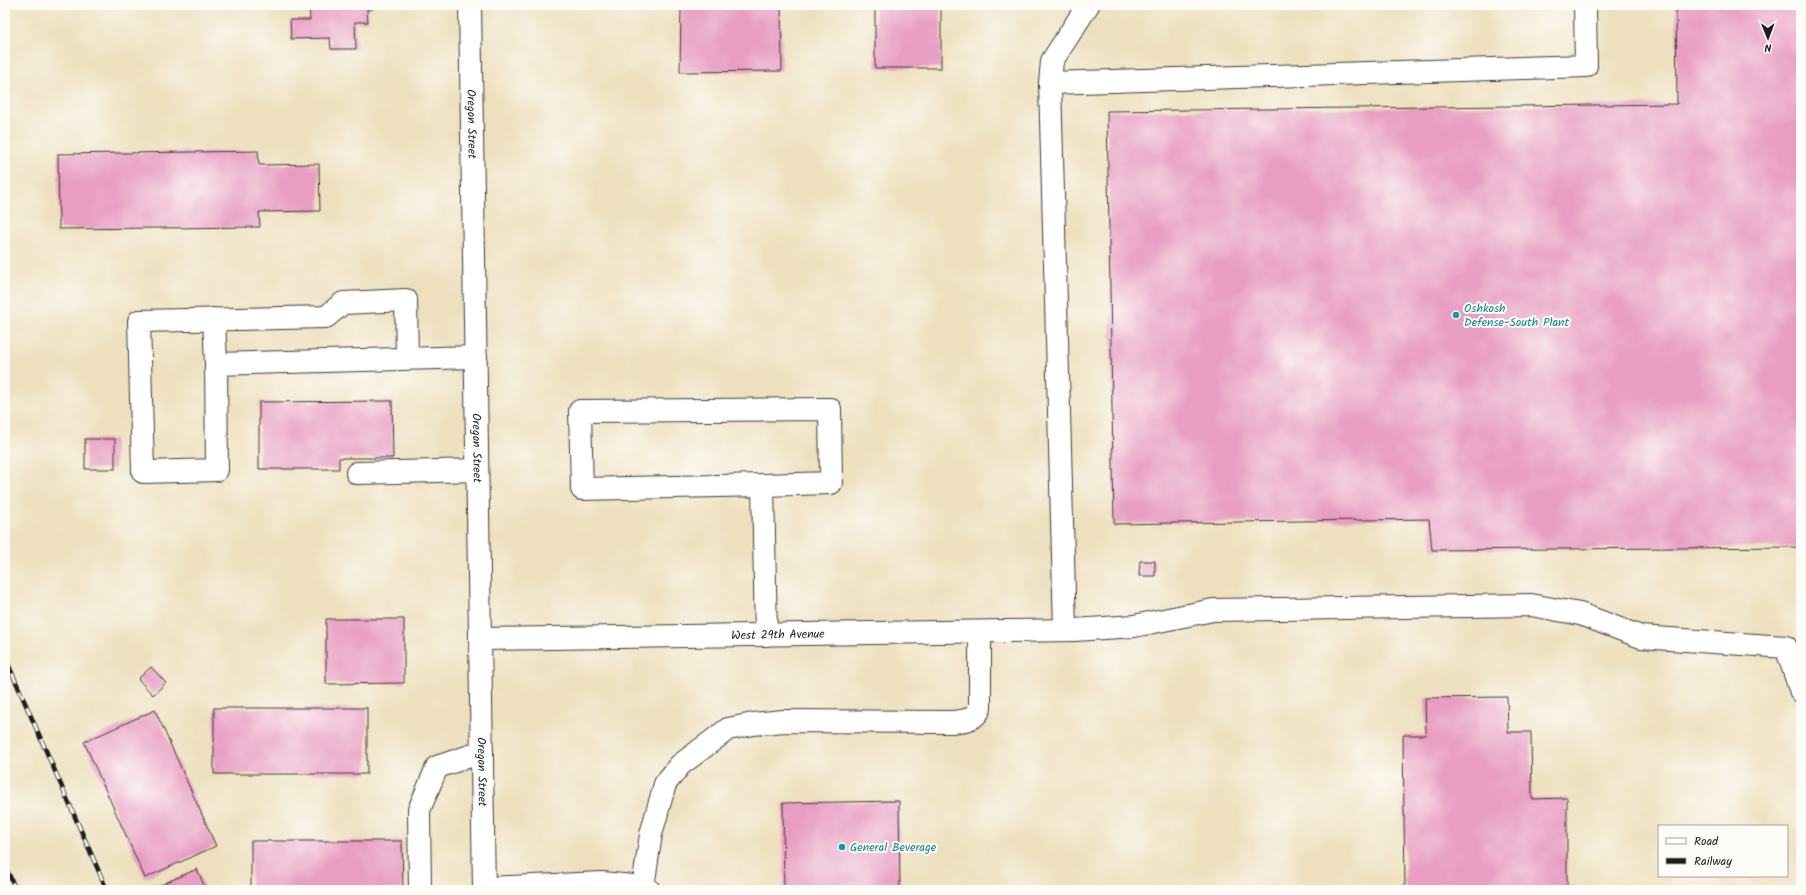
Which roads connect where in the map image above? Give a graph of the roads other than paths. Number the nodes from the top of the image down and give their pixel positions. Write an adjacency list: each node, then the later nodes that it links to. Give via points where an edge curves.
1 (470, 5): 6 (street, Oregon Street)
2 (1088, 5): 4 (street, via 1052,61)
3 (1585, 5): 4 (street, via 1586,66)
4 (1050, 83): 12 (street)
5 (214, 319): 7 (street, via 326,317 343,303 406,300); 8 (street); 8 (street, via 139,320 143,472 217,470)
6 (476, 357): 7 (street); 9 (street, Oregon Street)
7 (407, 359): 8 (street)
8 (216, 364)
9 (478, 470): 10 (street); 15 (street, Oregon Street)
10 (357, 473)
11 (763, 485): 11 (street, via 831,483 830,409 580,411 582,489); 14 (street)
12 (1070, 630): 13 (street, West 29th Avenue); 16 (street, West 29th Avenue, via 1134,626 1213,610 1531,605 1580,614 1641,637 1786,646)
13 (980, 632): 14 (street, West 29th Avenue); 18 (street, via 980,708 972,718 952,722 783,721 753,724 728,729 690,757 665,784 650,834)
14 (766, 635): 15 (street, West 29th Avenue)
15 (480, 639): 17 (street, Oregon Street)
16 (1801, 692)
17 (482, 752): 19 (street, Oregon Street); 20 (street, via 437,766 419,810)
18 (646, 888): 19 (street, via 602,883)
19 (484, 889)
20 (420, 890)

